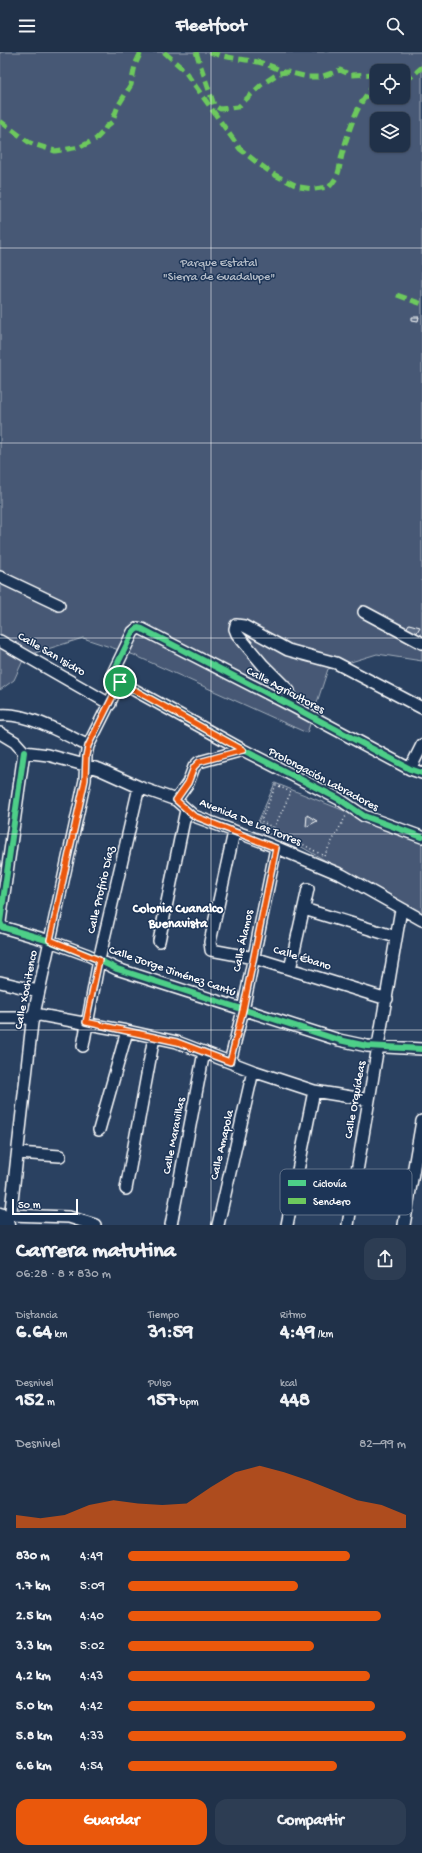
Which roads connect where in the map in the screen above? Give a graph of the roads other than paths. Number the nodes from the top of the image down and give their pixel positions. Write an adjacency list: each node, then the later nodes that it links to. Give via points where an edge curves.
1 (0, 577): 2 (street)
2 (59, 605)
3 (364, 612): 6 (street)
4 (138, 628): 7 (street, Calle Xochitenco, via 133,632); 9 (street, Calle Agricultores)
5 (0, 640): 8 (street, Calle San Isidro)
6 (422, 643)
7 (116, 679): 8 (street, Calle Xochitenco); 15 (street, Prolongación Labradores)
8 (110, 704): 14 (street, Calle Xochitenco)
9 (292, 706): 10 (street, via 289,691 237,634 236,625 244,626 302,656 336,663); 18 (street, Calle Agricultores)
10 (422, 708)
11 (0, 714): 14 (street, via 15,715 49,726)
12 (0, 733): 16 (street)
13 (422, 745): 18 (street)
14 (88, 746): 17 (street, Calle Xochitenco)
15 (243, 750): 21 (street, via 199,762); 24 (street, Prolongación Labradores, via 339,799 364,816)
16 (24, 752): 17 (street, Avenida De Las Torres, via 48,755); 31 (street, Calle Jorge Jiménez Cantú, via 0,924 3,928)
17 (85, 765): 20 (street, Avenida De Las Torres); 31 (street, Calle Xochitenco, via 85,780)
18 (410, 769): 19 (street, Calle Agricultores)
19 (422, 773)
20 (140, 787): 21 (street, Avenida De Las Torres); 34 (street, Calle Profirio Díaz)
21 (176, 800): 22 (street, Avenida De Las Torres)
22 (186, 810): 23 (street, Avenida De Las Torres, via 194,816); 32 (street)
23 (234, 832): 25 (street, Avenida De Las Torres); 33 (street, Calle Ébano, via 210,948 214,951)
24 (422, 837)
25 (276, 848): 28 (street, Avenida De Las Torres, via 365,886); 33 (street, Calle Álamos)
26 (308, 889): 27 (street)
27 (304, 909): 30 (street); 35 (street)
28 (401, 909): 29 (street, Avenida De Las Torres); 30 (street, Calle Orquídeas)
29 (422, 920)
30 (396, 938): 38 (street, Calle Orquídeas)
31 (50, 940): 34 (street, Calle Jorge Jiménez Cantú); 37 (street, Calle Xochitenco)
32 (158, 941)
33 (254, 958): 35 (street, Calle Ébano); 39 (street, Calle Álamos)
34 (99, 960): 39 (street, Calle Jorge Jiménez Cantú, via 117,969); 42 (street, Calle Profirio Díaz)
35 (290, 969): 38 (street, Calle Ébano)
36 (0, 982): 37 (street)
37 (38, 991): 40 (street, Calle Xochitenco)
38 (387, 999): 46 (street, Calle Orquídeas)
39 (243, 1010): 46 (street, Calle Jorge Jiménez Cantú, via 339,1040); 49 (street, Calle Álamos)
40 (33, 1016): 41 (street); 42 (street); 55 (street, Calle Xochitenco)
41 (0, 1018)
42 (86, 1022): 43 (street); 45 (street, Calle Profirio Díaz)
43 (127, 1031): 44 (street); 54 (street)
44 (154, 1037): 48 (street); 60 (street)
45 (83, 1046)
46 (379, 1048): 47 (street, Calle Jorge Jiménez Cantú); 52 (street, Calle Orquídeas)
47 (422, 1049)
48 (204, 1052): 49 (street); 66 (street, Calle Maravillas)
49 (230, 1062): 50 (street)
50 (253, 1071): 51 (street); 67 (street, Calle Amapola)
51 (314, 1091): 52 (street); 57 (street)
52 (369, 1100): 58 (street, Calle Orquídeas)
53 (422, 1121): 59 (street)
54 (99, 1130)
55 (18, 1153): 56 (street); 64 (street, Calle Xochitenco)
56 (60, 1156)
57 (298, 1169)
58 (357, 1169)
59 (412, 1179)
60 (126, 1189)
61 (289, 1215): 68 (street)
62 (350, 1215): 69 (street, Calle Orquídeas)
63 (406, 1215): 70 (street)
64 (4, 1220): 65 (street, via 68,1217)
65 (95, 1225)
66 (171, 1225)
67 (218, 1225)
68 (287, 1225)
69 (348, 1225)
70 (404, 1225)

